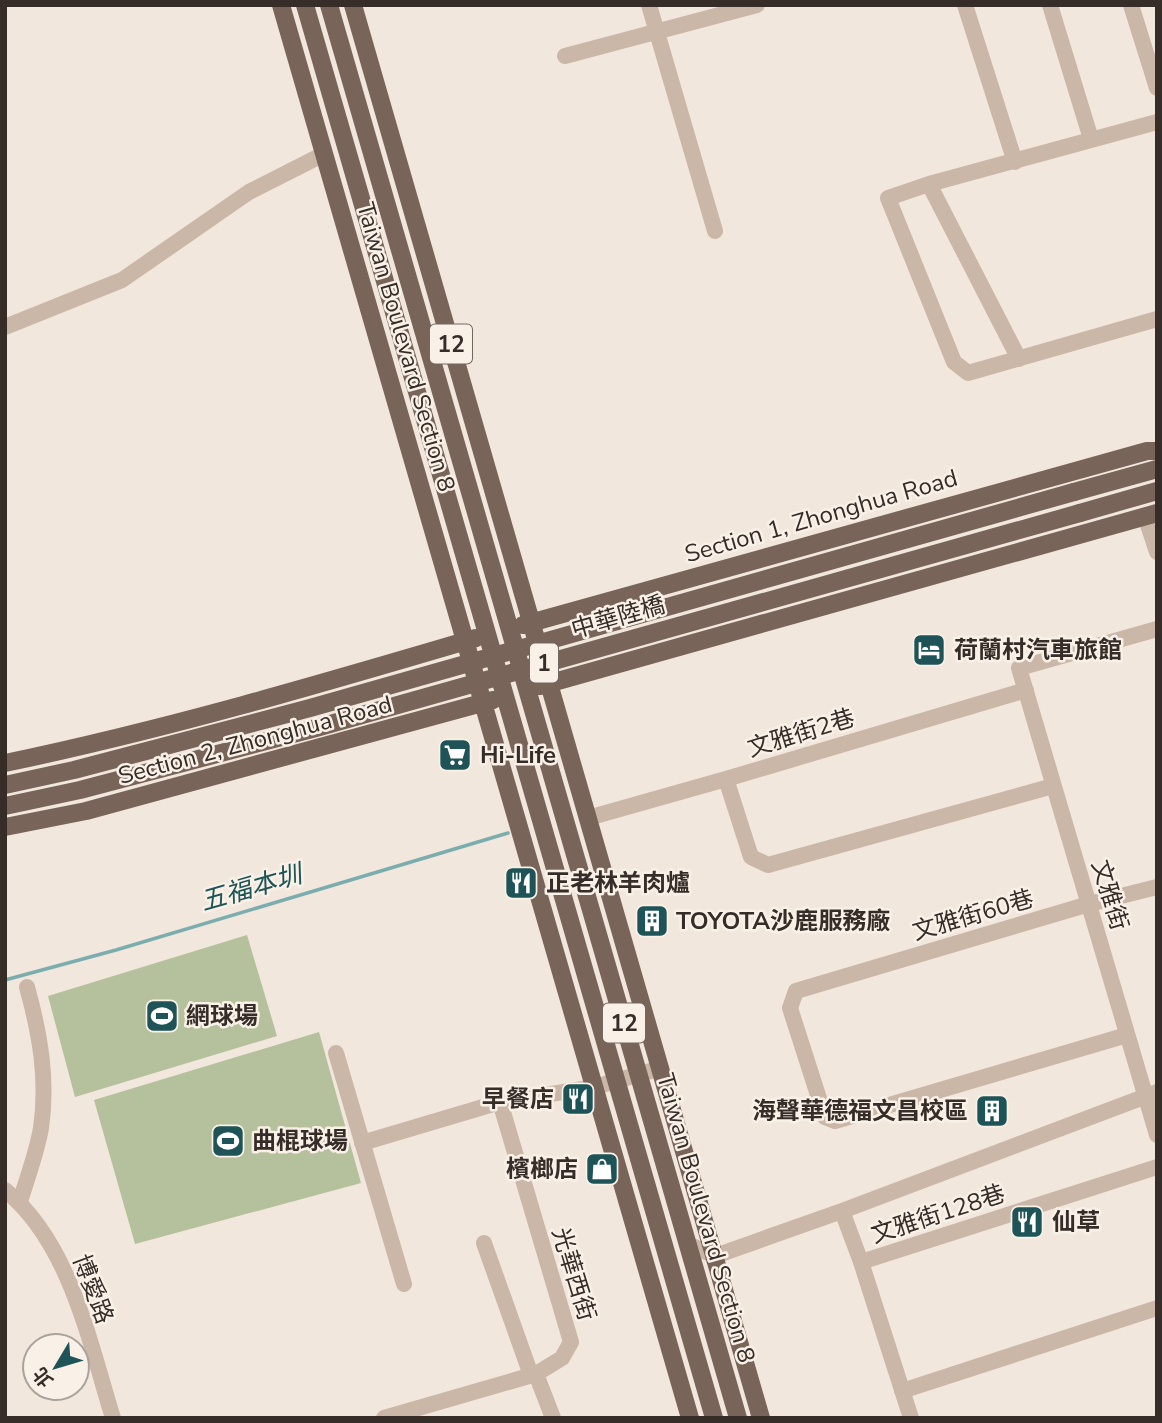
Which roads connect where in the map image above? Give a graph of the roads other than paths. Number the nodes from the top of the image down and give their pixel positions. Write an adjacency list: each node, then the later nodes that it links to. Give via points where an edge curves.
1 (281, 5): 15 (main road, Taiwan Boulevard Section 8 / 12)
2 (305, 5): 29 (main road, Taiwan Boulevard Section 8 / 12)
3 (329, 5): 29 (main road, Taiwan Boulevard Section 8 / 12)
4 (353, 5): 27 (main road, Taiwan Boulevard Section 8 / 12)
5 (649, 5): 10 (street)
6 (757, 5): 10 (street)
7 (965, 5): 16 (street)
8 (1050, 5): 14 (street)
9 (1131, 5): 12 (street)
10 (657, 32): 11 (street); 18 (street)
11 (565, 56)
12 (1157, 88)
13 (1157, 122): 14 (street)
14 (1091, 139): 16 (street)
15 (324, 154): 20 (street, via 250,192 122,281); 30 (main road, Taiwan Boulevard Section 8 / 12)
16 (1016, 162): 17 (street)
17 (929, 184): 21 (street); 21 (street, via 888,198 954,362 968,373)
18 (715, 231)
19 (1157, 319): 21 (street)
20 (5, 327)
21 (1018, 359)
22 (1157, 451): 27 (main road, Section 1, Zhonghua Road / 1)
23 (1157, 469): 37 (main road, 中華陸橋 / 1, bridge, via 284,715)
24 (1157, 491): 39 (main road, 中華陸橋 / 1, bridge, via 290,735)
25 (1151, 515): 26 (street); 31 (main road, 1)
26 (1157, 552)
27 (531, 622): 29 (main road, Section 1, Zhonghua Road / 1); 31 (main road, Taiwan Boulevard Section 8 / 12)
28 (1157, 629): 32 (street, 文雅街, via 1019,668)
29 (498, 632): 30 (main road, Section 2, Zhonghua Road / 1); 31 (main road, Taiwan Boulevard Section 8 / 12); 33 (main road, Taiwan Boulevard Section 8 / 12); 34 (main road, Taiwan Boulevard Section 8 / 12)
30 (466, 641): 34 (main road, Taiwan Boulevard Section 8 / 12); 35 (main road, Section 2, Zhonghua Road / 1, via 174,723)
31 (549, 684): 33 (main road, 1); 40 (main road, Taiwan Boulevard Section 8 / 12)
32 (1026, 690): 36 (street, 文雅街2巷); 38 (street, 文雅街)
33 (516, 693): 34 (main road, Section 2, Zhonghua Road / 1); 48 (main road, Taiwan Boulevard Section 8 / 12); 49 (main road, Taiwan Boulevard Section 8 / 12)
34 (483, 703): 41 (main road, Section 2, Zhonghua Road / 1, via 86,811); 50 (main road, Taiwan Boulevard Section 8 / 12)
35 (5, 763)
36 (726, 779): 38 (street, via 751,857 768,865); 40 (street, 文雅街2巷)
37 (5, 785)
38 (1053, 786): 43 (street, 文雅街)
39 (5, 806)
40 (588, 818): 47 (main road, Taiwan Boulevard Section 8 / 12)
41 (5, 827)
42 (1157, 887): 43 (street)
43 (1089, 904): 45 (street, 文雅街); 45 (street, 文雅街60巷, via 796,991 790,1008 825,1117 835,1121)
44 (27, 988): 57 (street, via 44,1065 41,1129)
45 (1127, 1035): 51 (street, 文雅街)
46 (336, 1053): 54 (street)
47 (661, 1068): 48 (street); 61 (main road, Taiwan Boulevard Section 8 / 12)
48 (639, 1074): 49 (street); 60 (main road, Taiwan Boulevard Section 8 / 12)
49 (617, 1081): 50 (street); 71 (main road, Taiwan Boulevard Section 8 / 12)
50 (595, 1087): 52 (street); 70 (main road, Taiwan Boulevard Section 8 / 12)
51 (1151, 1094): 53 (street, 文雅街); 58 (street)
52 (500, 1102): 54 (street); 65 (street, 光華西街, via 570,1342 562,1358)
53 (1157, 1135)
54 (362, 1143): 63 (street)
55 (1157, 1167): 62 (street, 文雅街128巷)
56 (5, 1190): 57 (street, 博愛路)
57 (20, 1202): 67 (street, 博愛路, via 68,1276)
58 (842, 1211): 61 (street); 62 (street)
59 (484, 1243): 65 (street)
60 (688, 1244): 61 (street); 72 (main road, Taiwan Boulevard Section 8 / 12)
61 (715, 1256): 73 (main road, Taiwan Boulevard Section 8 / 12)
62 (861, 1262): 66 (street, 文雅街128巷)
63 (404, 1284)
64 (1157, 1308): 66 (street)
65 (533, 1375): 68 (street, 光華西街); 69 (street)
66 (902, 1391): 74 (street, 文雅街128巷)
67 (113, 1418)
68 (384, 1418)
69 (553, 1418)
70 (691, 1418)
71 (714, 1418)
72 (738, 1418)
73 (761, 1418)
74 (911, 1418)

